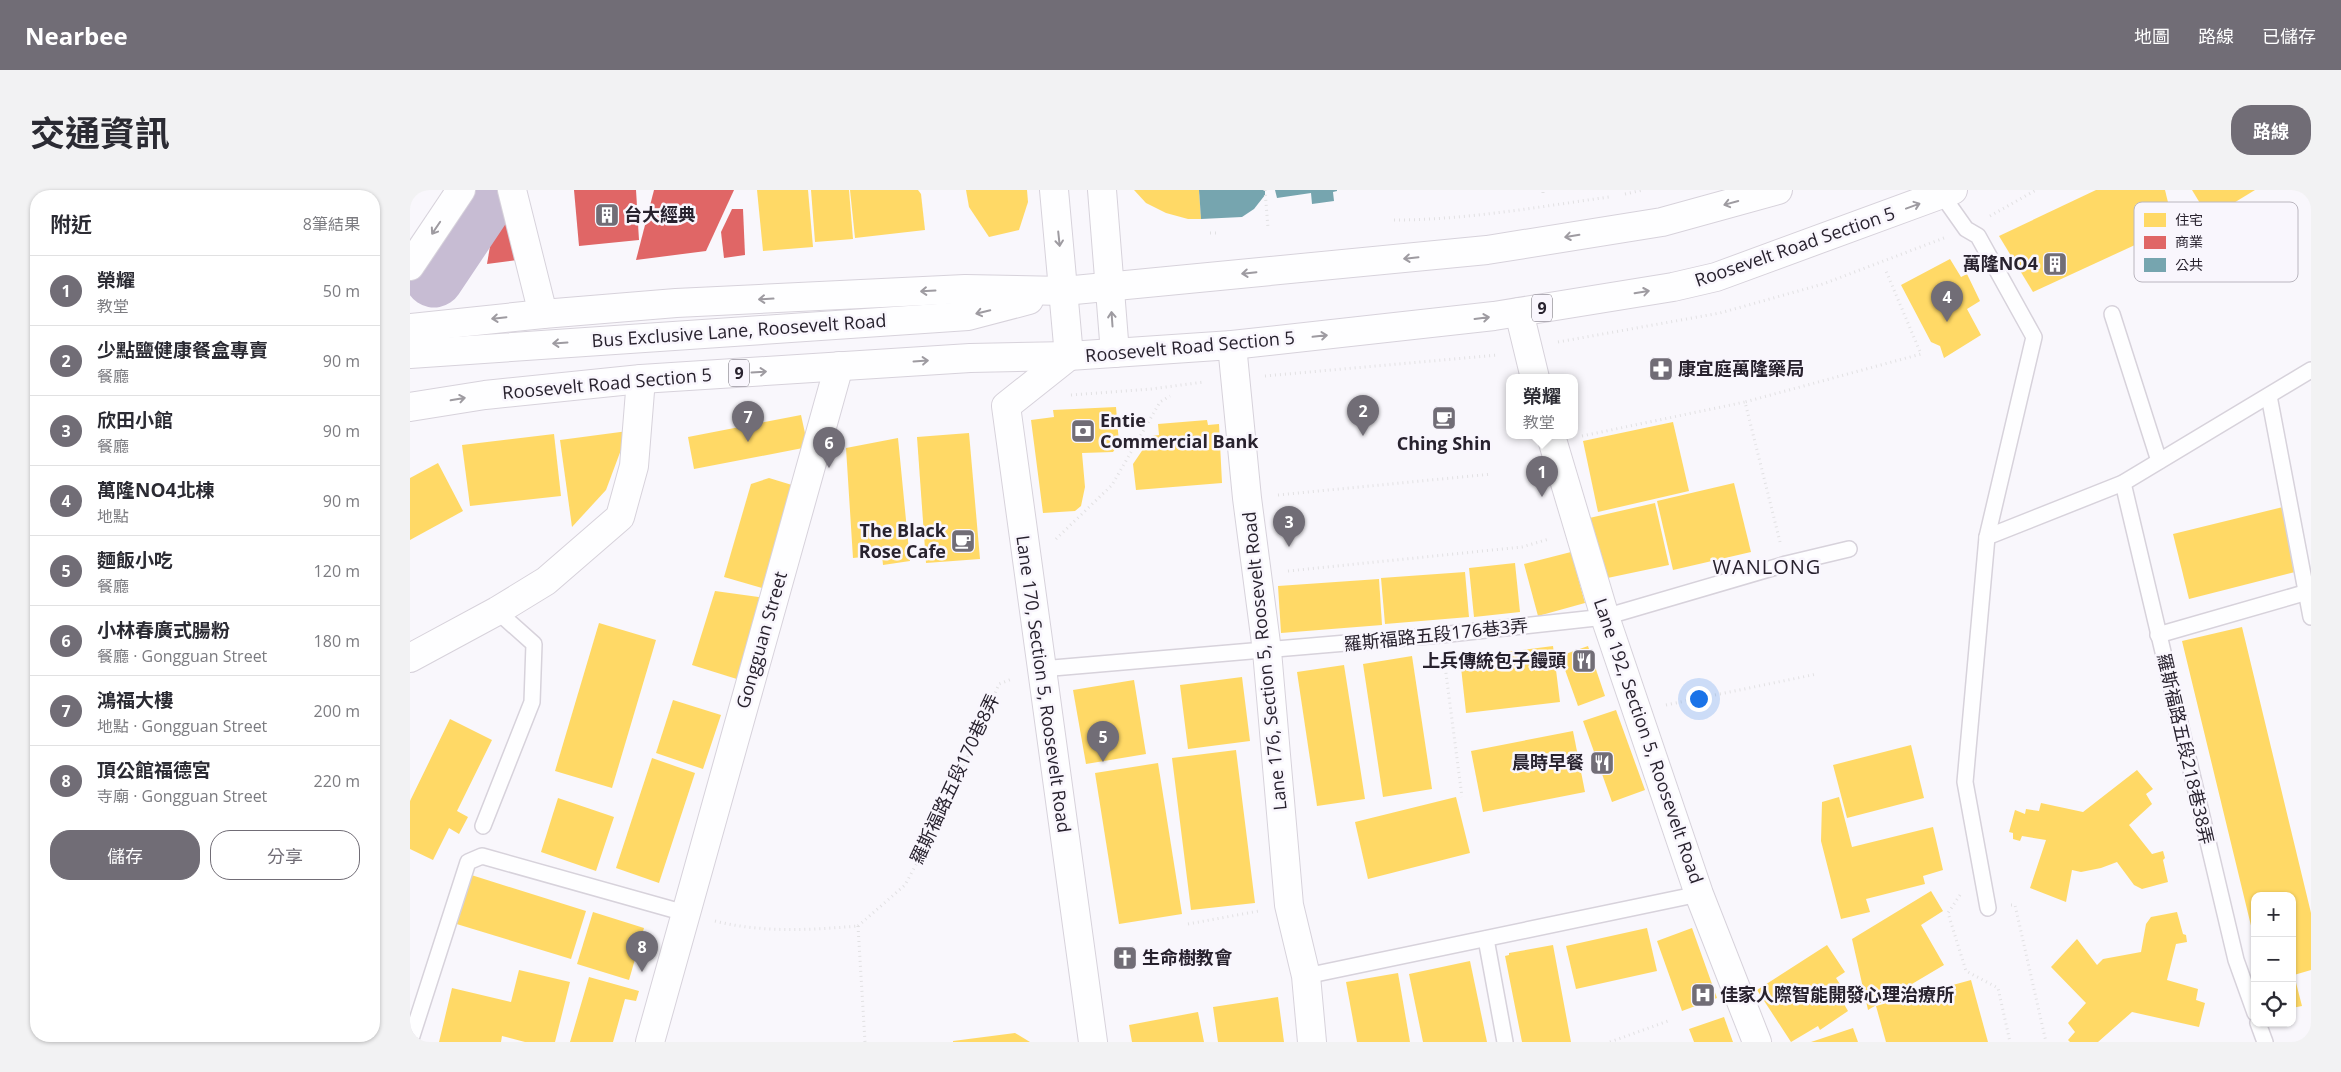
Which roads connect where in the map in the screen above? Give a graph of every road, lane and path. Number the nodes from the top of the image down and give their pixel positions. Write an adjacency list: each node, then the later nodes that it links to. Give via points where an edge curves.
1 (461, 190): 15 (main road, one-way to 15)
2 (512, 190): 20 (main road)
3 (1054, 190): 18 (main road, one-way to 18)
4 (1102, 190): 17 (main road)
5 (1265, 190): 12 (path)
6 (1643, 190): 9 (path)
7 (1778, 190): 17 (main road, one-way to 17, via 1662,222 1487,250)
8 (1947, 193): 19 (main road, Roosevelt Road Section 5 / 9, one-way to 8, via 1716,277); 41 (lane, via 1966,229 1978,236 2034,337)
9 (1624, 194)
10 (1615, 196): 11 (path, via 1482,216)
11 (1394, 220)
12 (1268, 228)
13 (1210, 233): 14 (path)
14 (1219, 233)
15 (410, 266)
16 (1886, 271): 33 (path, via 1921,354)
17 (1110, 285): 18 (main road); 24 (main road, one-way to 17)
18 (1064, 291): 20 (main road, one-way to 20, via 965,289 676,303); 25 (main road, Bus Exclusive Lane, Roosevelt Road, one-way to 25, via 968,316); 26 (main road)
19 (1519, 312): 23 (main road, Roosevelt Road Section 5 / 9, one-way to 19); 29 (main road)
20 (543, 314): 22 (main road, one-way to 22)
21 (2112, 314): 37 (lane)
22 (410, 328)
23 (1232, 346): 24 (main road, Roosevelt Road Section 5 / 9); 40 (main road, Lane 176, Section 5, Roosevelt Road)
24 (1115, 353): 26 (main road, Roosevelt Road Section 5 / 9)
25 (410, 354)
26 (1069, 356): 27 (main road, Roosevelt Road Section 5 / 9, one-way to 26); 45 (main road, Lane 170, Section 5, Roosevelt Road, via 1006,406)
27 (838, 366): 30 (main road, Roosevelt Road Section 5 / 9, one-way to 27); 64 (main road, Gongguan Street)
28 (2311, 370): 32 (lane)
29 (1535, 374)
30 (641, 380): 34 (main road, Roosevelt Road Section 5 / 9, one-way to 30, via 486,394); 48 (main road, via 634,466 620,517 546,581)
31 (1170, 396): 45 (path, via 1160,402 1112,485)
32 (2268, 396): 37 (lane); 47 (lane)
33 (1745, 402): 35 (path); 44 (path)
34 (410, 407)
35 (1578, 434)
36 (1552, 439): 49 (main road, Lane 192, Section 5, Roosevelt Road)
37 (2159, 461): 39 (lane)
38 (1492, 474): 40 (path)
39 (2123, 483): 41 (lane); 52 (lane, 羅斯福路五段218巷38弄)
40 (1248, 498): 46 (main road, Lane 176, Section 5, Roosevelt Road)
41 (1987, 537): 60 (lane, via 1965,782)
42 (1529, 545): 46 (path)
43 (1848, 548): 44 (lane, 羅斯福路五段176巷3弄)
44 (1786, 564): 49 (lane, 羅斯福路五段176巷3弄)
45 (1028, 565): 55 (main road, Lane 170, Section 5, Roosevelt Road)
46 (1257, 574): 53 (main road, Lane 176, Section 5, Roosevelt Road)
47 (2308, 592): 50 (lane); 52 (lane)
48 (497, 611): 54 (main road); 59 (lane, via 534,644 532,702)
49 (1605, 617): 51 (lane, 羅斯福路五段176巷3弄); 57 (main road, Lane 192, Section 5, Roosevelt Road)
50 (2311, 618)
51 (1440, 635): 53 (lane, 羅斯福路五段176巷3弄); 58 (path)
52 (2158, 635): 69 (lane, 羅斯福路五段218巷38弄, via 2236,960)
53 (1267, 651): 55 (lane, 羅斯福路五段176巷3弄); 62 (main road, Lane 176, Section 5, Roosevelt Road)
54 (410, 658)
55 (1041, 669): 66 (path, 羅斯福路五段170巷8弄, via 999,684 939,822 905,885); 75 (main road, Lane 170, Section 5, Roosevelt Road)
56 (1817, 674): 57 (path)
57 (1637, 710): 61 (main road, Lane 192, Section 5, Roosevelt Road)
58 (1462, 797)
59 (483, 826)
60 (1980, 866): 63 (lane); 80 (path, via 1948,912 1966,971 1998,988)
61 (1700, 894): 67 (lane); 79 (main road, Lane 192, Section 5, Roosevelt Road)
62 (1289, 905): 65 (path); 68 (main road, Lane 176, Section 5, Roosevelt Road)
63 (1988, 908): 81 (path, via 2015,905)
64 (685, 913): 66 (path, via 742,928 804,930); 72 (lane, via 482,856 468,862); 73 (main road, Gongguan Street)
65 (1188, 924)
66 (858, 926): 74 (path)
67 (1486, 939): 68 (lane); 77 (lane)
68 (1306, 976): 76 (main road, Lane 176, Section 5, Roosevelt Road)
69 (2251, 1002)
70 (1668, 1021): 78 (path)
71 (2259, 1027): 82 (lane)
72 (410, 1042)
73 (650, 1042)
74 (865, 1042)
75 (1092, 1042)
76 (1312, 1042)
77 (1505, 1042)
78 (1610, 1042)
79 (1757, 1042)
80 (2010, 1042)
81 (2046, 1042)
82 (2265, 1042)

